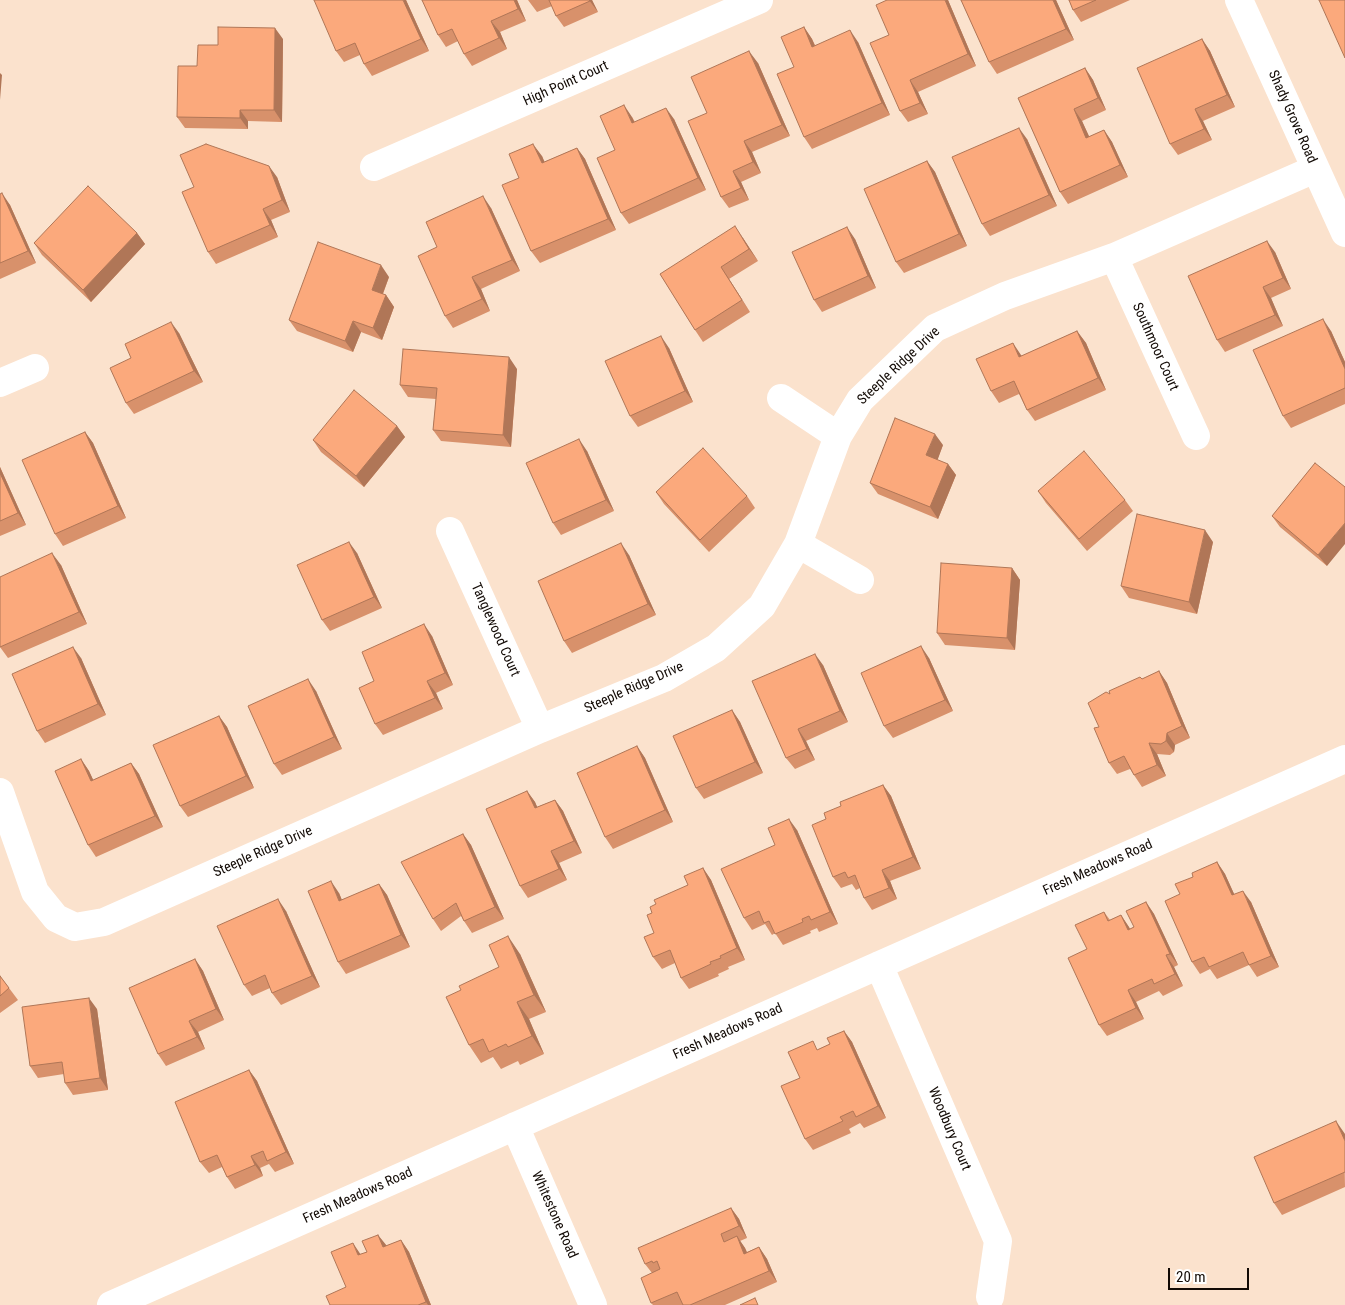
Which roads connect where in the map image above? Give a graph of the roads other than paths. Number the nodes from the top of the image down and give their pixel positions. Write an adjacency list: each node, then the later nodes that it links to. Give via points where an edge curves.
1 (758, 0): 3 (street, High Point Court)
2 (1239, 0): 4 (street, Shady Grove Road)
3 (374, 167)
4 (1315, 169): 5 (street, Shady Grove Road); 6 (street, Steeple Ridge Drive)
5 (1345, 233)
6 (1114, 257): 10 (street, Steeple Ridge Drive, via 1005,296 934,328 860,400); 11 (street, Southmoor Court)
7 (35, 368): 8 (street)
8 (0, 384)
9 (781, 398): 10 (street)
10 (838, 436): 13 (street, Steeple Ridge Drive)
11 (1196, 436)
12 (450, 531): 15 (street, Tanglewood Court)
13 (798, 544): 14 (street); 15 (street, Steeple Ridge Drive, via 762,606 716,648 664,678)
14 (860, 580)
15 (540, 729): 17 (street, Steeple Ridge Drive, via 104,922 75,927 56,918 35,892)
16 (1345, 759): 18 (street, Fresh Meadows Road)
17 (0, 792)
18 (879, 965): 19 (street, Fresh Meadows Road); 21 (street, Woodbury Court, via 998,1241)
19 (515, 1126): 20 (street, Fresh Meadows Road); 23 (street, Whitestone Road)
20 (156, 1296): 22 (street, Fresh Meadows Road)
21 (990, 1297)
22 (111, 1305)
23 (593, 1305)

